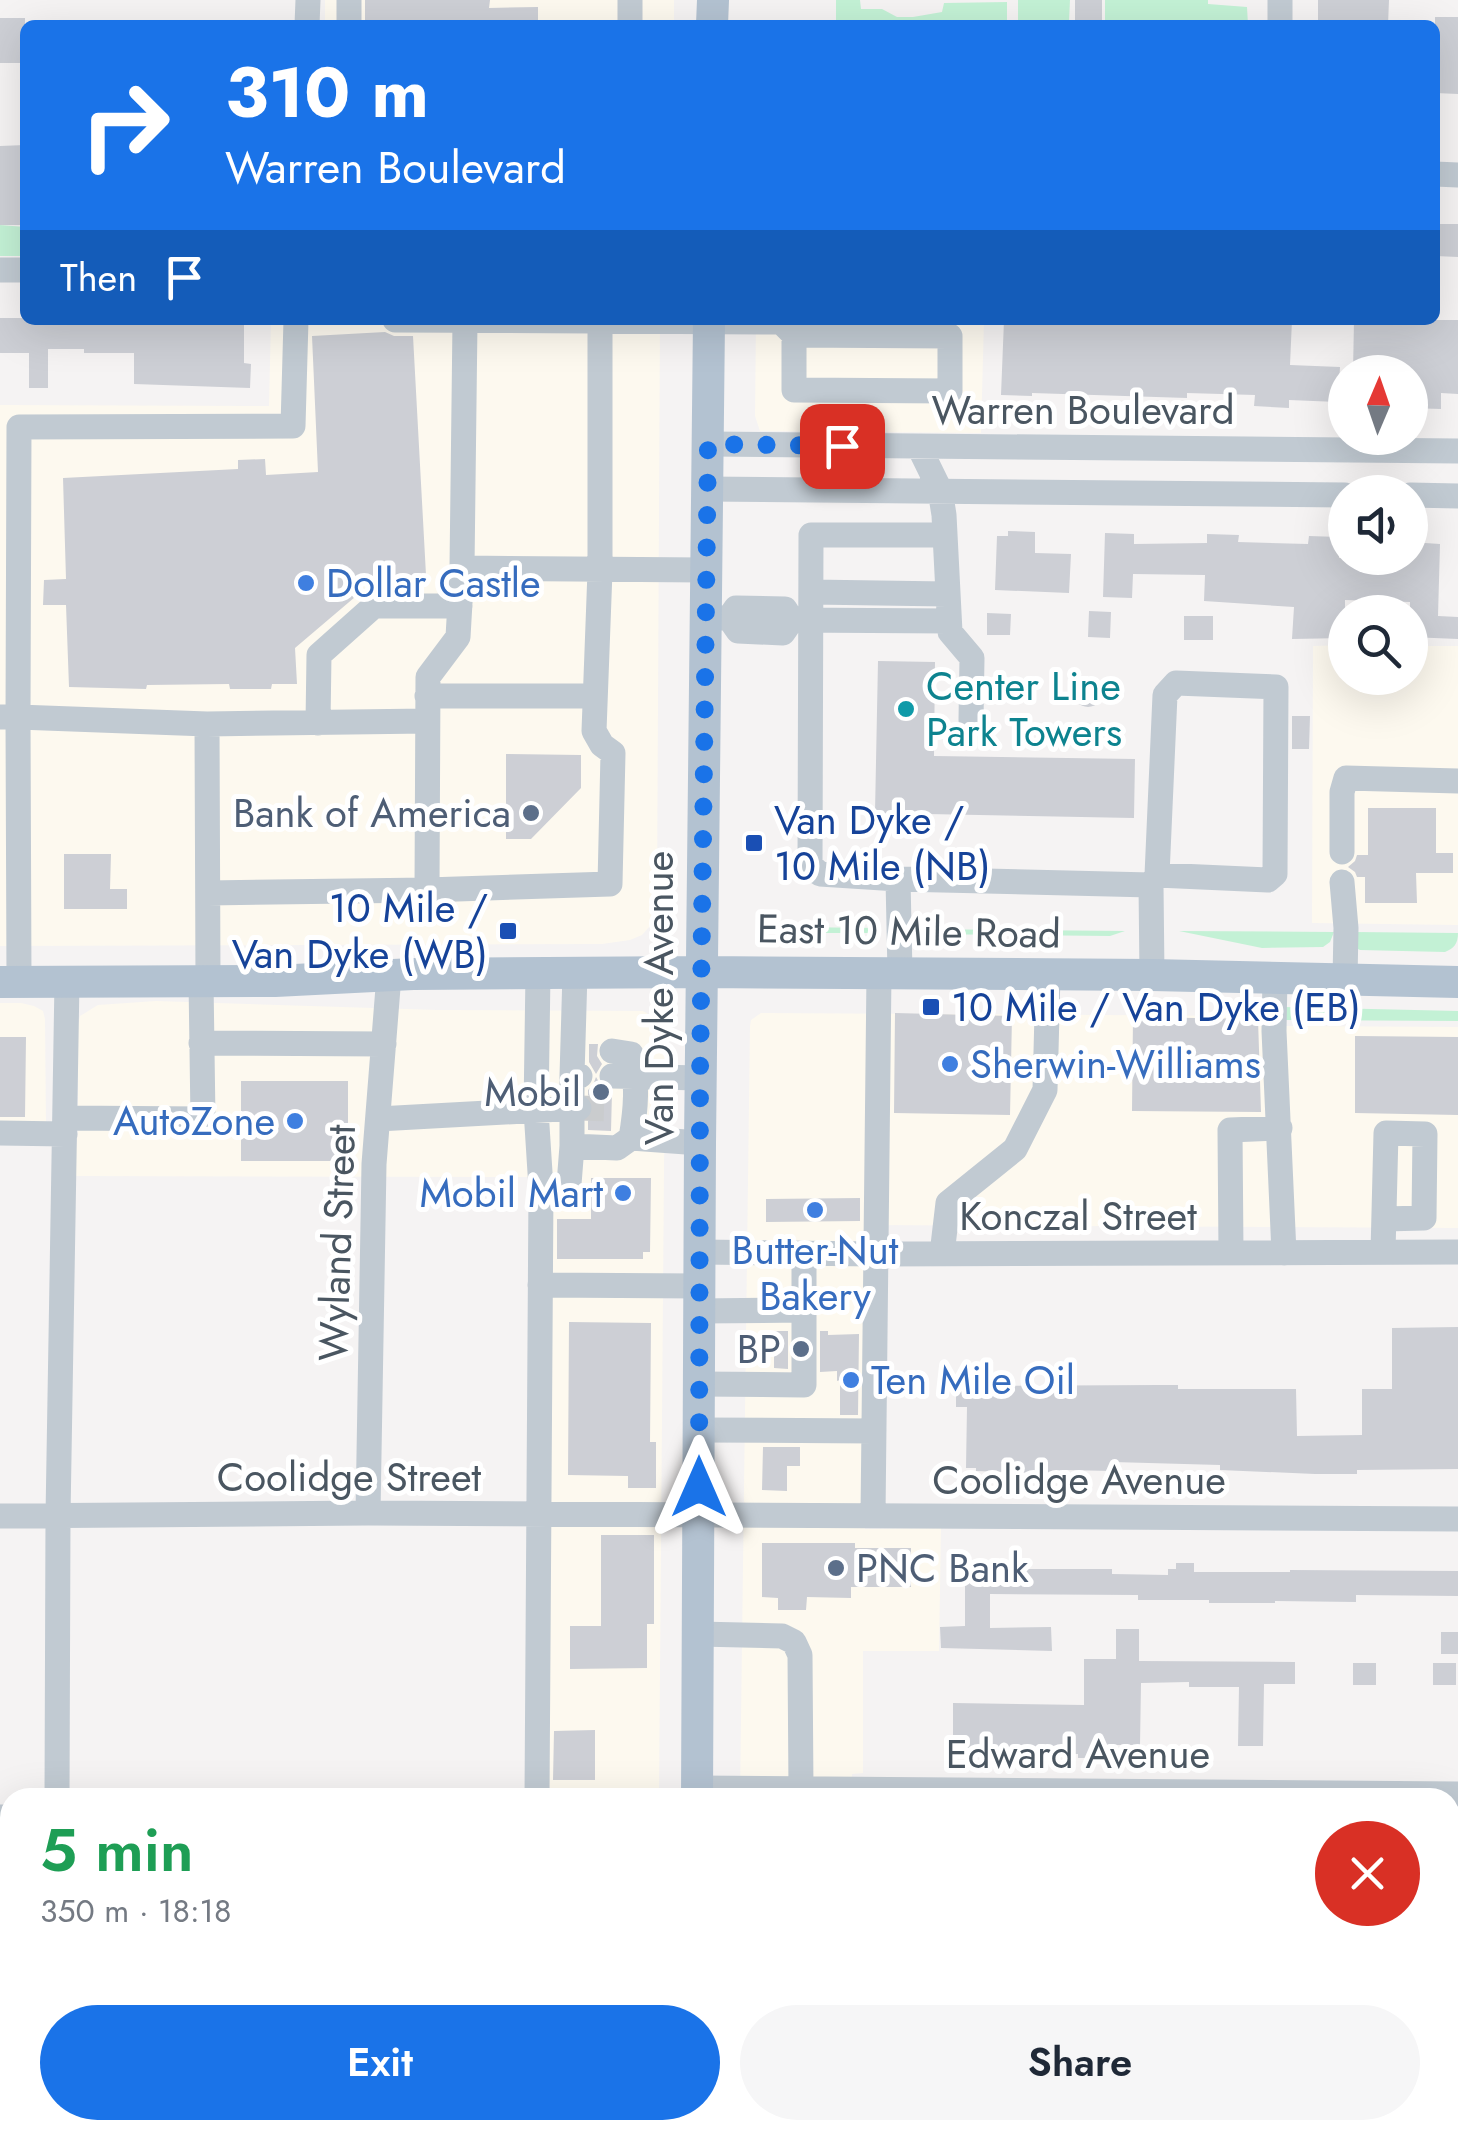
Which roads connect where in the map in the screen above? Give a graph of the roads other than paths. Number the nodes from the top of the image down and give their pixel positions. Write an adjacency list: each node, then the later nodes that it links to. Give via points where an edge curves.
1 (296, 325): 7 (street, via 293,426)
2 (465, 325): 19 (street)
3 (600, 325): 21 (street)
4 (708, 325): 8 (main road, Van Dyke Avenue)
5 (784, 325): 6 (street)
6 (794, 336): 6 (street, via 950,336 950,390 794,390)
7 (9, 427): 30 (street)
8 (708, 444): 9 (street, Warren Boulevard); 12 (main road, Van Dyke Avenue)
9 (919, 447): 10 (street, Warren Boulevard); 13 (street)
10 (1292, 448): 11 (street, Warren Boulevard); 14 (street)
11 (1458, 452)
12 (706, 488): 13 (street, Warren Boulevard); 20 (main road, Van Dyke Avenue)
13 (940, 490): 14 (street, Warren Boulevard); 18 (street)
14 (1292, 494): 15 (street, Warren Boulevard)
15 (1328, 495)
16 (1428, 495): 17 (street)
17 (1458, 496)
18 (945, 535): 22 (street, via 811,535); 23 (street)
19 (462, 568): 21 (street); 24 (street)
20 (705, 570): 21 (street); 25 (main road, Van Dyke Avenue)
21 (600, 571): 28 (street)
22 (812, 592): 23 (street); 26 (street)
23 (947, 594): 27 (street)
24 (460, 606): 29 (street, via 458,637 428,676); 32 (street, via 374,606 319,655)
25 (717, 618): 26 (street, via 736,608 757,608 785,609); 42 (main road, Van Dyke Avenue)
26 (801, 620): 27 (street); 36 (street, via 810,866 820,874)
27 (949, 621): 31 (street, via 972,658)
28 (595, 696): 29 (street); 40 (street, via 594,732 613,753 610,884)
29 (428, 709): 32 (street); 40 (street)
30 (9, 717): 33 (street); 37 (street)
31 (971, 720)
32 (318, 722): 33 (street)
33 (207, 724): 41 (street)
34 (1458, 781): 35 (street, via 1346,778)
35 (1342, 852)
36 (898, 879): 38 (street); 45 (street)
37 (10, 880): 53 (street)
38 (1154, 880): 38 (street, via 1268,880 1275,874 1276,687 1176,683 1165,695); 48 (street)
39 (1342, 882): 50 (street)
40 (427, 890): 41 (street)
41 (208, 893): 52 (street)
42 (702, 972): 44 (main road, East 10 Mile Road); 45 (main road, East 10 Mile Road); 57 (main road, Van Dyke Avenue)
43 (538, 973): 44 (main road, East 10 Mile Road); 46 (main road, East 10 Mile Road); 59 (street)
44 (575, 973): 58 (street)
45 (889, 973): 47 (main road, East 10 Mile Road); 75 (street)
46 (390, 975): 52 (main road, East 10 Mile Road); 56 (street, Wyland Street)
47 (1048, 975): 48 (main road, East 10 Mile Road); 76 (street, via 1046,1090 1014,1149 948,1203)
48 (1152, 975): 49 (main road, East 10 Mile Road)
49 (1275, 977): 50 (main road, East 10 Mile Road); 62 (street)
50 (1345, 979): 54 (main road, East 10 Mile Road)
51 (67, 981): 52 (main road, East 10 Mile Road); 53 (main road, East 10 Mile Road); 61 (street)
52 (205, 981): 55 (street)
53 (9, 982)
54 (1458, 982)
55 (201, 1043): 56 (street); 61 (street, via 202,1119)
56 (384, 1044): 60 (street, Wyland Street)
57 (700, 1078): 64 (street, via 620,1068); 65 (main road, Van Dyke Avenue)
58 (576, 1108): 59 (street); 66 (street)
59 (536, 1110): 60 (street); 67 (street)
60 (378, 1120): 83 (street, Wyland Street)
61 (65, 1126): 63 (street); 87 (street)
62 (1280, 1128): 72 (street, via 1230,1130); 73 (street)
63 (0, 1133)
64 (632, 1138): 65 (street); 66 (street, via 617,1148)
65 (700, 1142): 69 (main road, Van Dyke Avenue)
66 (572, 1146): 67 (street, via 569,1184)
67 (541, 1188): 77 (street)
68 (1384, 1219): 70 (street)
69 (699, 1252): 74 (street, Konczal Street); 78 (main road, Van Dyke Avenue)
70 (1383, 1252): 71 (street, Konczal Street); 73 (street, Konczal Street)
71 (1458, 1252)
72 (1231, 1253): 73 (street, Konczal Street); 76 (street, Konczal Street)
73 (1284, 1253)
74 (804, 1254): 75 (street, Konczal Street); 79 (street)
75 (876, 1254): 76 (street, Konczal Street); 82 (street)
76 (942, 1254)
77 (540, 1285): 78 (street); 84 (street)
78 (699, 1299): 79 (street); 80 (main road, Van Dyke Avenue)
79 (804, 1310): 80 (street, via 804,1385)
80 (699, 1384): 81 (main road, Van Dyke Avenue)
81 (699, 1430): 82 (street); 85 (main road, Van Dyke Avenue)
82 (874, 1431): 88 (street)
83 (368, 1513): 84 (street, Coolidge Street); 87 (street, Coolidge Street)
84 (538, 1514): 85 (street, Coolidge Street); 92 (street)
85 (699, 1515): 88 (street, Coolidge Avenue); 90 (main road, Van Dyke Avenue)
86 (0, 1516): 87 (street, Coolidge Street)
87 (58, 1516): 91 (street)
88 (873, 1516): 89 (street, Coolidge Avenue)
89 (1458, 1518)
90 (698, 1634): 93 (main road, Van Dyke Avenue); 94 (street, via 794,1642 800,1655)
91 (57, 1788)
92 (536, 1788)
93 (697, 1788)
94 (801, 1788)

